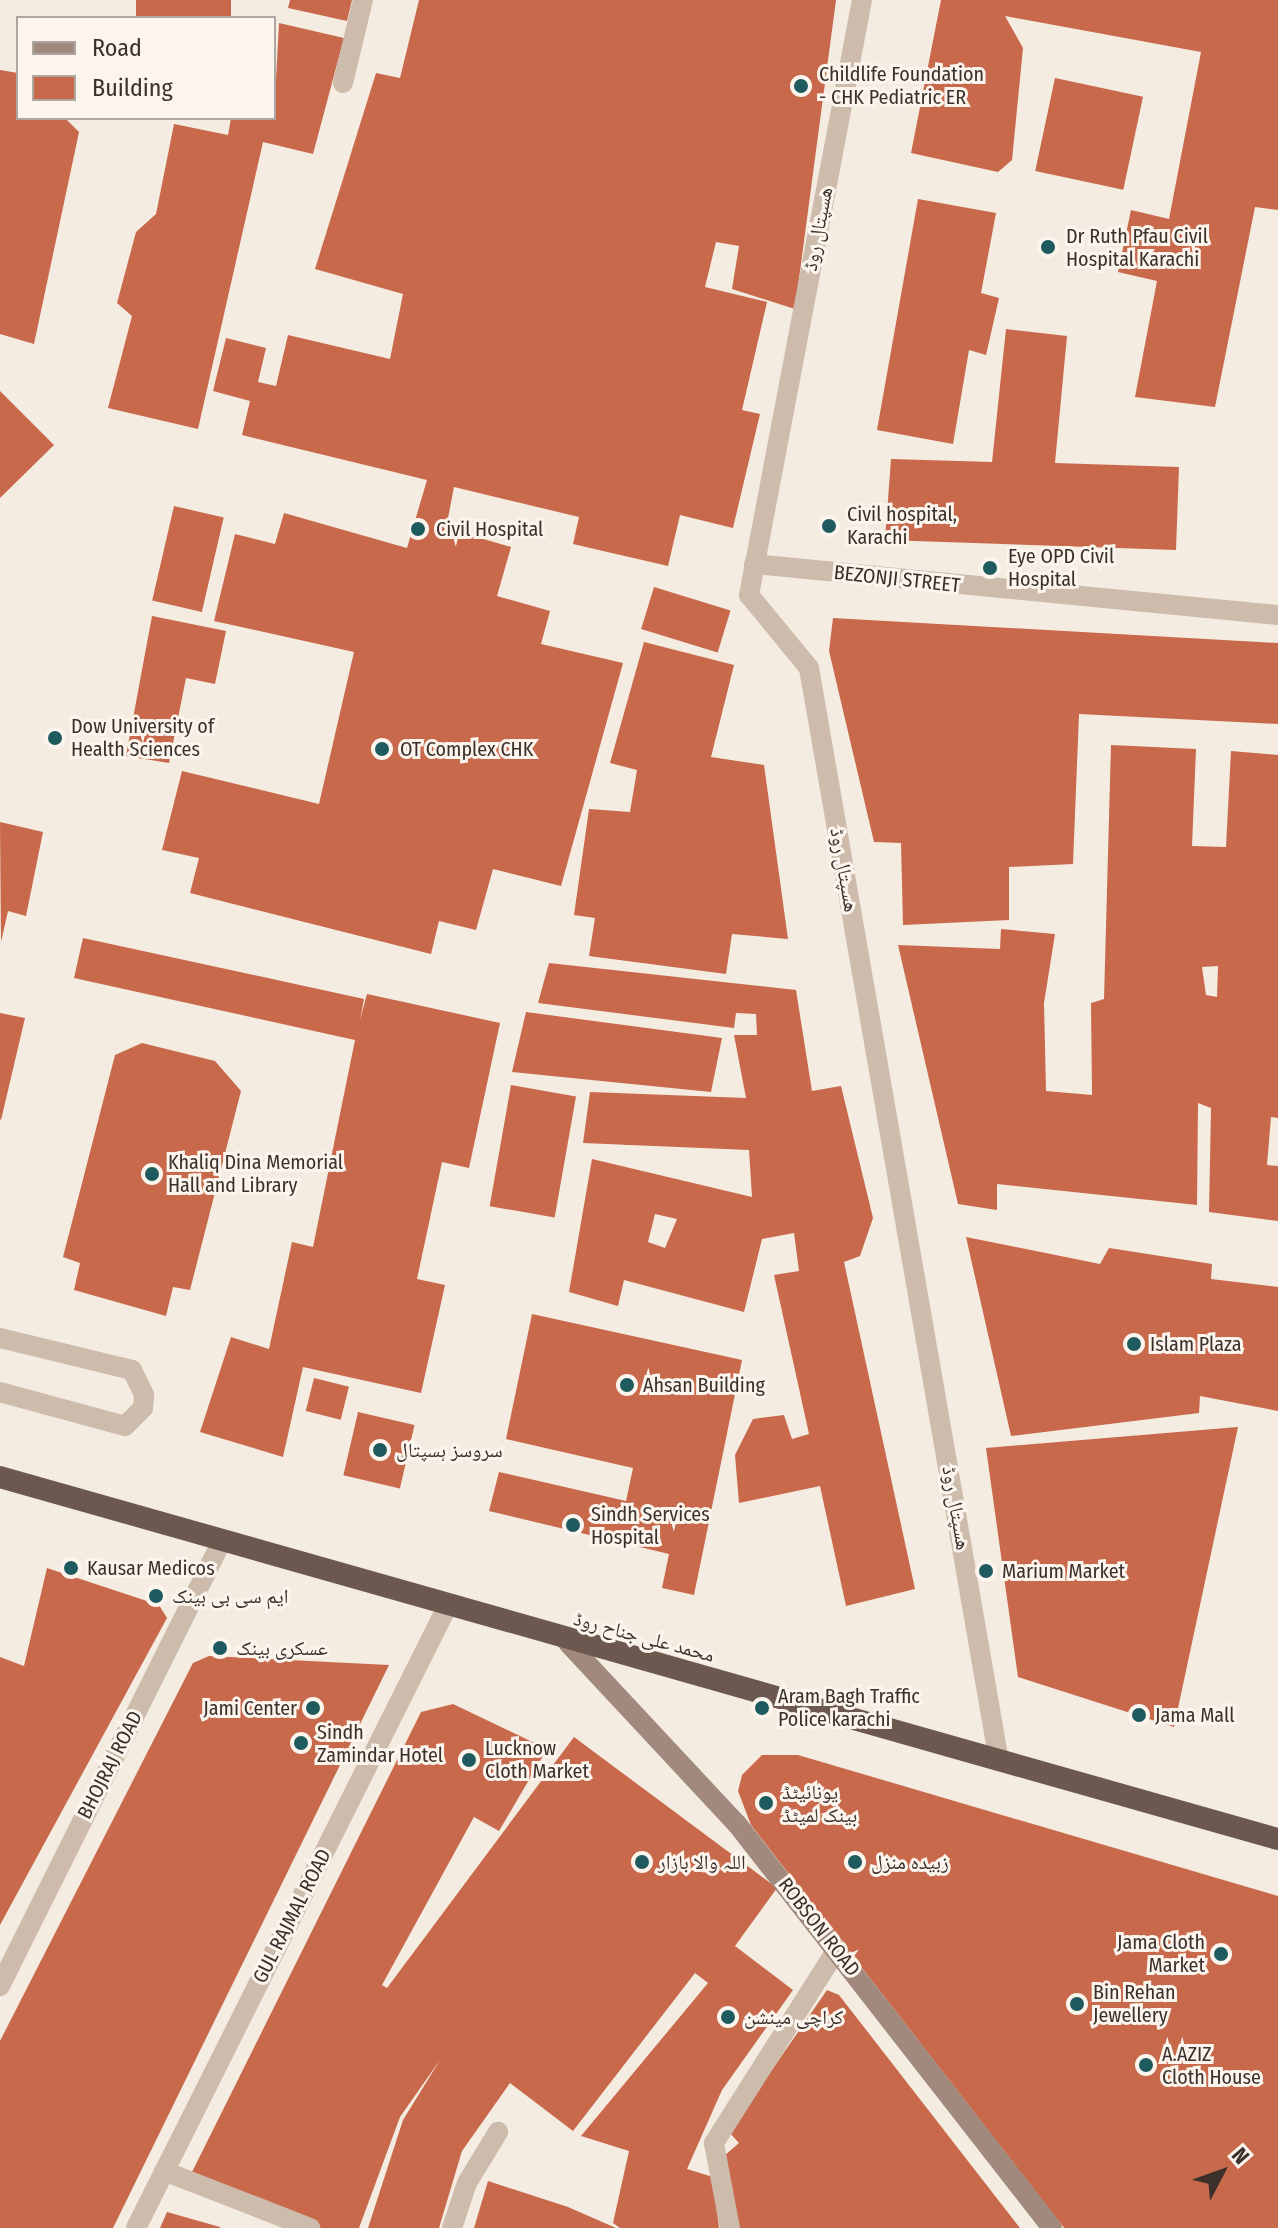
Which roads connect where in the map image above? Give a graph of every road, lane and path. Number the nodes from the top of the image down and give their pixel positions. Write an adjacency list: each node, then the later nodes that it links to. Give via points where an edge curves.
1 (363, 0): 3 (street)
2 (862, 0): 4 (street, ھسپتال روڈ)
3 (343, 83)
4 (754, 564): 5 (street, BEZONJI STREET); 12 (street, ھسپتال روڈ, via 749,595 809,668)
5 (1278, 615)
6 (0, 1338): 7 (street, via 132,1370 144,1395 143,1408 125,1426)
7 (0, 1392)
8 (0, 1477): 9 (highway, محمد علی جناح روڈ)
9 (220, 1544): 10 (highway, محمد علی جناح روڈ); 15 (street, BHOJRAJ ROAD)
10 (448, 1605): 11 (highway, محمد علی جناح روڈ); 17 (street, GUL RAJMAL ROAD)
11 (568, 1643): 12 (highway, محمد علی جناح روڈ); 14 (main road, ROBSON ROAD, via 687,1766)
12 (999, 1761): 13 (highway, محمد علی جناح روڈ)
13 (1278, 1839)
14 (837, 1949): 21 (street, via 714,2143); 22 (main road, ROBSON ROAD)
15 (0, 1986)
16 (498, 2132): 20 (street, via 467,2183)
17 (164, 2171): 18 (street, GUL RAJMAL ROAD); 19 (street)
18 (136, 2228)
19 (310, 2228)
20 (452, 2228)
21 (730, 2228)
22 (1052, 2228)

